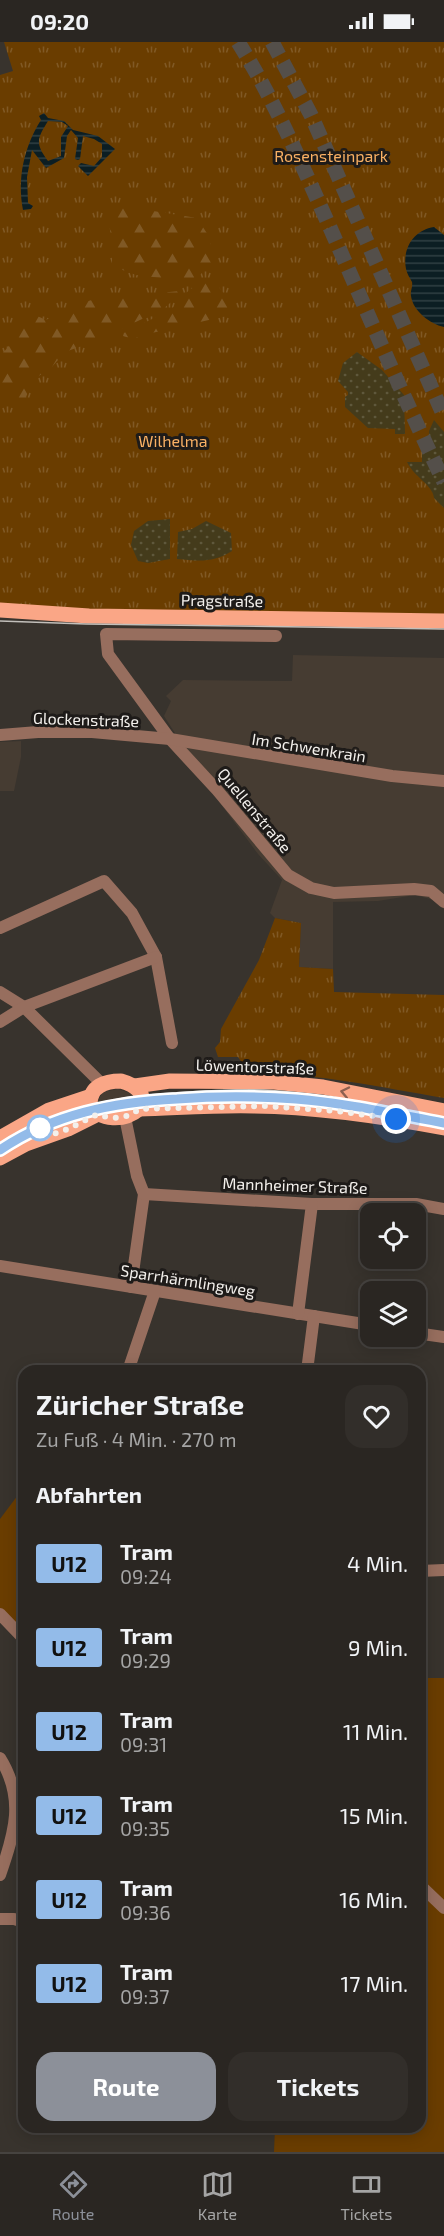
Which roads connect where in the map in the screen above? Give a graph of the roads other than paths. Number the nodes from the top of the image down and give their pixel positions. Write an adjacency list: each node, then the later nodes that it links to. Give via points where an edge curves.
1 (0, 610): 2 (main road, Pragstraße, via 89,616)
2 (444, 621)
3 (276, 636): 5 (street, Quellenstraße, via 106,634 108,654)
4 (0, 735): 5 (street, Glockenstraße, via 92,732)
5 (170, 740): 6 (street, Im Schwenkrain); 7 (street, Quellenstraße, via 288,875 311,888 334,893 414,889 431,891)
6 (444, 781)
7 (444, 902)
8 (0, 928): 9 (street, via 104,881 132,913)
9 (156, 957): 11 (street); 13 (street)
10 (0, 992): 11 (street)
11 (24, 1007): 12 (street); 14 (street)
12 (0, 1022)
13 (172, 1042)
14 (102, 1084): 15 (main road, Löwentorstraße, via 121,1081); 16 (main road)
15 (135, 1086): 17 (main road, via 141,1095); 18 (main road, Löwentorstraße, one-way to 15, via 323,1087 274,1082 170,1081)
16 (91, 1096): 19 (main road, via 90,1104); 22 (main road, via 50,1110)
17 (139, 1109): 20 (main road); 21 (main road, via 277,1107 368,1115)
18 (444, 1111)
19 (98, 1114): 20 (main road); 23 (main road)
20 (125, 1117): 24 (street)
21 (444, 1128)
22 (0, 1138)
23 (0, 1158)
24 (144, 1194): 25 (street, Mannheimer Straße); 28 (street)
25 (312, 1204): 26 (street, Mannheimer Straße, via 416,1204); 30 (street)
26 (444, 1209)
27 (0, 1266): 28 (street, Sparrhärmlingweg)
28 (131, 1287): 29 (street, Sparrhärmlingweg)
29 (155, 1291): 30 (street, Sparrhärmlingweg); 35 (street)
30 (298, 1314): 31 (street, Sparrhärmlingweg)
31 (314, 1316): 32 (street, Sparrhärmlingweg); 36 (street)
32 (360, 1323)
33 (426, 1334): 34 (street)
34 (444, 1337)
35 (130, 1365)
36 (308, 1365)
37 (444, 1570): 38 (street)
38 (426, 1571)
39 (0, 1614): 40 (street)
40 (18, 1633)
41 (0, 1758): 42 (street, via 11,1775 15,1796 14,1829)
42 (0, 1875)
43 (426, 1891): 44 (street)
44 (444, 1908)
45 (0, 1919): 46 (street)
46 (18, 1920)

